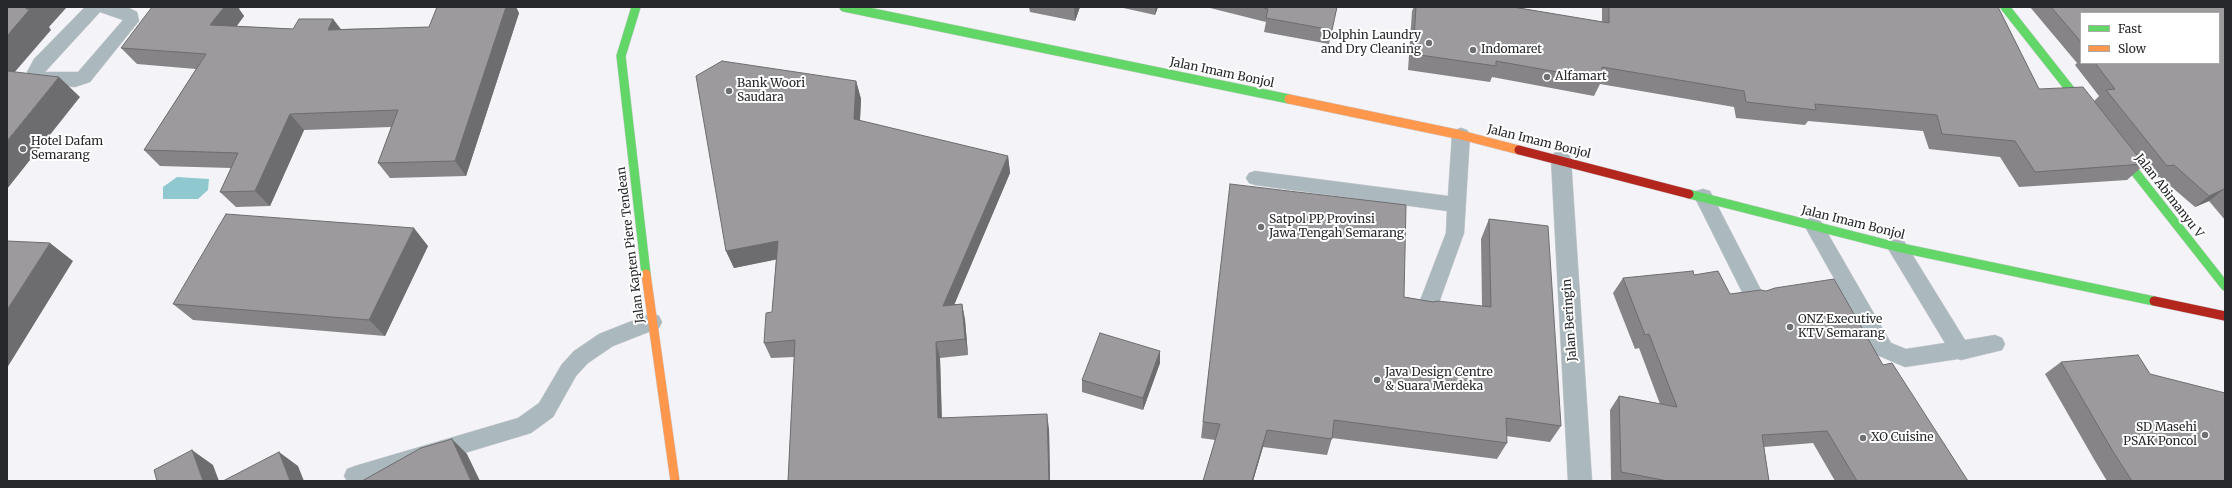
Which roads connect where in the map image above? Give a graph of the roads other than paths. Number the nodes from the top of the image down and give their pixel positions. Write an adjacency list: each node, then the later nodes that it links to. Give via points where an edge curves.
1 (95, 7): 2 (lane, via 40,64 36,72 38,78 75,80 84,77 130,21 131,16 127,13)
2 (103, 7)
3 (636, 7): 19 (main road, Jalan Kapten Piere Tendean, via 621,56)
4 (844, 7): 7 (main road, Jalan Imam Bonjol)
5 (2005, 7): 6 (main road)
6 (2094, 120)
7 (1461, 135): 9 (main road, Jalan Imam Bonjol); 12 (lane)
8 (2109, 138): 15 (main road, Jalan Abimanyu V)
9 (1561, 159): 11 (main road, Jalan Imam Bonjol); 24 (street, Jalan Beringin)
10 (1255, 178): 12 (lane)
11 (1703, 196): 13 (main road, Jalan Imam Bonjol); 16 (lane)
12 (1457, 205): 17 (lane, via 1455,233)
13 (1813, 225): 14 (main road, Jalan Imam Bonjol); 21 (lane, via 1884,349 1905,358)
14 (1897, 247): 18 (main road, Jalan Imam Bonjol); 21 (lane)
15 (2225, 286)
16 (1754, 296)
17 (1426, 311)
18 (2225, 316)
19 (652, 322): 22 (lane, via 606,340 581,357 569,370 546,410 524,426); 23 (main road, Jalan Kapten Piere Tendean)
20 (1995, 344): 21 (lane)
21 (1961, 351)
22 (355, 476)
23 (675, 481)
24 (1580, 481)

